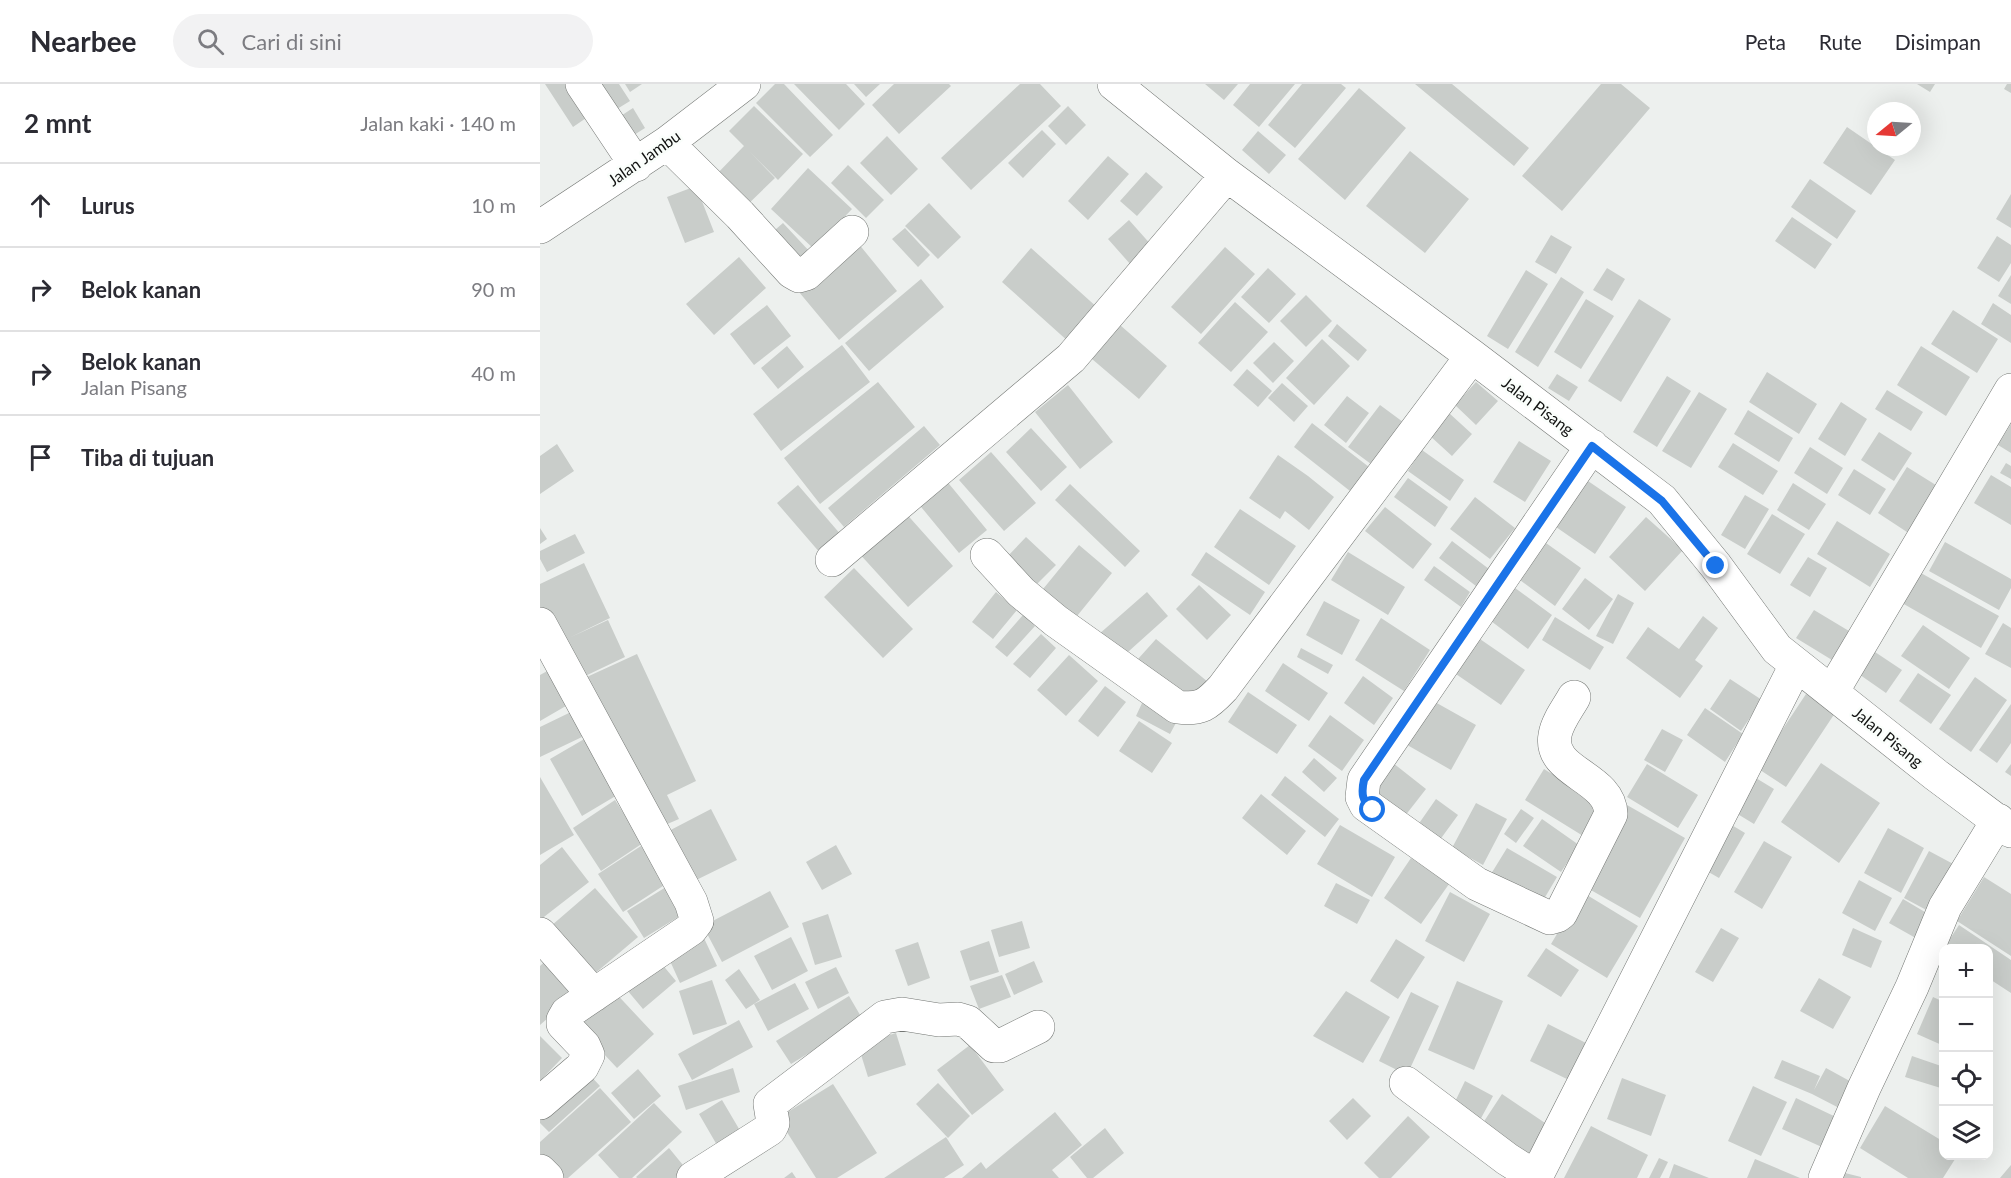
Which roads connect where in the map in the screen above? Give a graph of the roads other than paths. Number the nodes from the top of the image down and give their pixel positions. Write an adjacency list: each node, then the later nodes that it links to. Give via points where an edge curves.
1 (582, 84): 5 (street)
2 (744, 84): 4 (street, Jalan Jambu)
3 (1114, 84): 6 (street, Jalan Pisang)
4 (668, 143): 5 (street, Jalan Jambu); 8 (street, via 799,276)
5 (636, 165): 7 (street, Jalan Jambu)
6 (1227, 175): 9 (street, Jalan Pisang); 13 (street, via 1071,358)
7 (540, 227)
8 (852, 232)
9 (1473, 356): 11 (street, Jalan Pisang); 12 (street, via 1223,688 1208,703 1194,709 1177,707 1109,661 1021,591)
10 (2011, 390): 16 (street)
11 (1592, 446): 15 (street, Jalan Pisang, via 1662,501 1777,649); 17 (street, via 1364,780 1362,797 1366,805 1477,884 1550,918 1557,916 1611,814 1606,795 1557,755 1555,732)
12 (987, 555)
13 (832, 560)
14 (540, 624): 20 (street, via 691,902 697,921)
15 (1796, 665): 16 (street, Jalan Pisang); 27 (street)
16 (1832, 692): 18 (street, Jalan Pisang)
17 (1574, 697)
18 (2004, 826): 28 (street, via 1945,907)
19 (540, 934): 20 (street)
20 (594, 995): 23 (street, via 562,1020 588,1055 582,1067)
21 (1038, 1027): 26 (street, via 1000,1047 968,1022 958,1019 902,1014 885,1017 770,1104 770,1129)
22 (1406, 1083): 27 (street)
23 (540, 1103)
24 (540, 1172): 25 (street)
25 (547, 1178)
26 (693, 1178)
27 (1536, 1178)
28 (1825, 1178)

